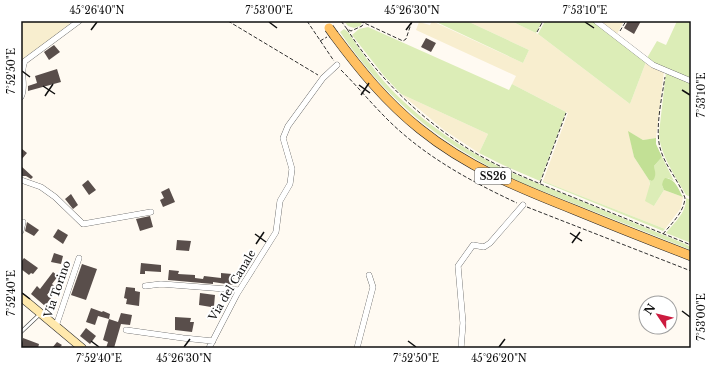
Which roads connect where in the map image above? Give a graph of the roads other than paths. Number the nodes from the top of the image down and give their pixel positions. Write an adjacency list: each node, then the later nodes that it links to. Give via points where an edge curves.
1 (80, 21): 6 (street, via 25,61 22,67)
2 (596, 21): 5 (street, via 647,61)
3 (330, 28): 12 (main road, SS26, via 365,75 393,105 421,130 463,159 514,186)
4 (336, 65): 16 (street, Via del Canale, via 323,78 288,126 283,138 292,169 290,184 280,201 276,232)
5 (691, 81)
6 (21, 97)
7 (21, 180): 9 (street, via 41,187 83,224)
8 (523, 205): 26 (street, via 490,243 484,247 473,245 458,266 463,323)
9 (151, 212)
10 (22, 222): 11 (street)
11 (21, 231)
12 (691, 256)
13 (79, 258): 19 (street, Via Torino)
14 (369, 275): 25 (street, via 373,287)
15 (145, 286): 16 (street, via 161,284)
16 (239, 290): 22 (street, Via del Canale)
17 (21, 297): 18 (street, Via Torino)
18 (40, 313): 19 (street, Via Torino); 21 (lane, Via Torino)
19 (56, 326): 23 (street, Via Torino)
20 (126, 330): 22 (street)
21 (21, 332)
22 (213, 341): 24 (street, Via del Canale)
23 (82, 348)
24 (209, 348)
25 (357, 348)
26 (461, 348)

